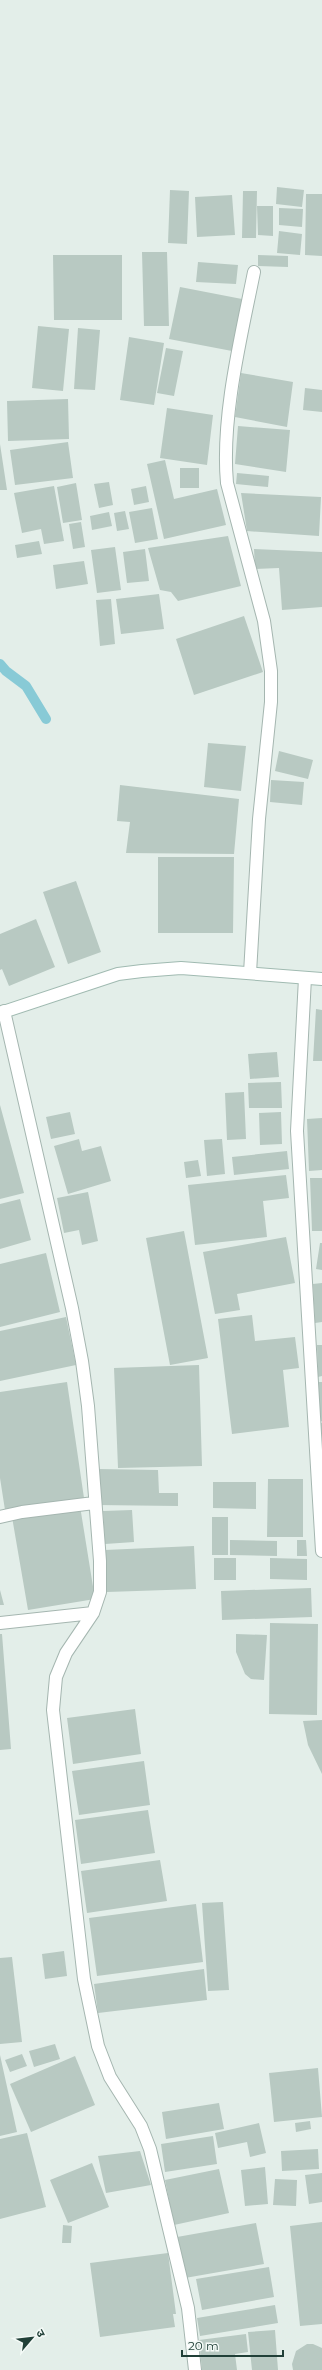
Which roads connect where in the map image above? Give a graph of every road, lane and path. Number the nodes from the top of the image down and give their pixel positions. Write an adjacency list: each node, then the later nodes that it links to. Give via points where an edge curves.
1 (254, 272): 2 (street, via 235,364 225,461 227,483 264,621 271,671 271,702 259,819)
2 (250, 974): 3 (street); 5 (street, via 181,968 118,974)
3 (305, 978): 4 (street); 8 (street, via 297,1131)
4 (322, 979)
5 (2, 1012): 6 (street, via 75,1323 88,1406)
6 (94, 1503): 7 (street); 9 (street, via 100,1561 100,1592)
7 (0, 1517)
8 (322, 1551)
9 (93, 1613): 10 (street); 11 (street, via 66,1653 56,1677 53,1710 84,1980 98,2046 107,2071 141,2126 150,2149 188,2308)
10 (0, 1623)
11 (195, 2370)

